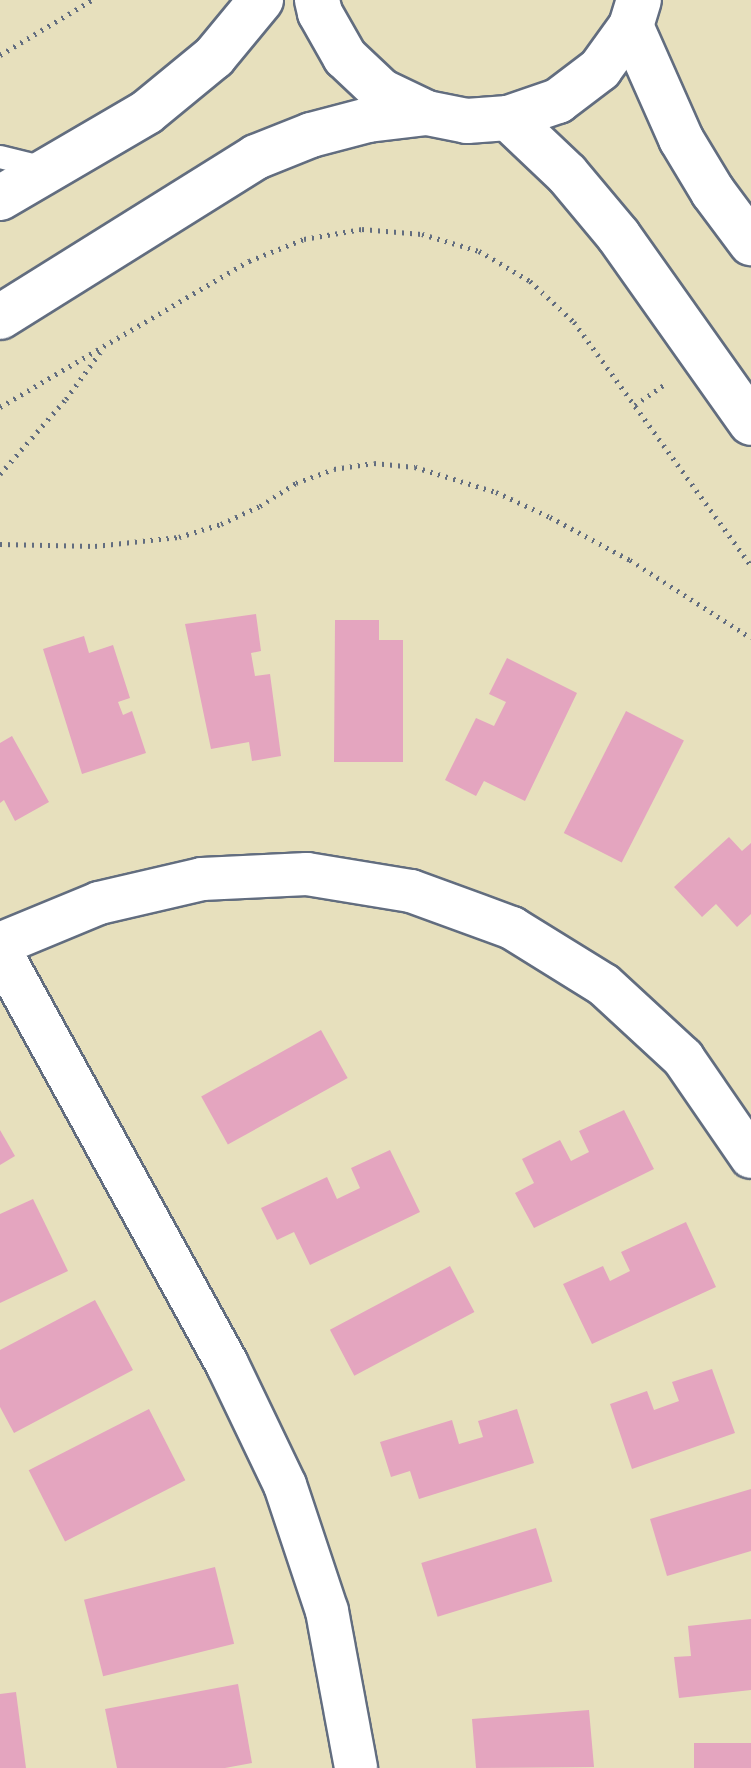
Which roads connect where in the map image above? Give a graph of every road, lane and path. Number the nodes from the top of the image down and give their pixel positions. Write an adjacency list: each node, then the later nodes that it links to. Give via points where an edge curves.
1 (92, 0): 5 (path)
2 (261, 0): 9 (street, via 214,57 147,112)
3 (317, 0): 6 (street, via 345,57 381,91)
4 (635, 13): 7 (street, via 600,69 558,101); 11 (street, via 681,139)
5 (0, 55)
6 (427, 113): 7 (street, via 467,121); 12 (street, via 368,120 256,157)
7 (508, 118): 15 (street, via 567,174 618,235)
8 (0, 157): 9 (lane)
9 (50, 169): 10 (street)
10 (0, 198)
11 (751, 243)
12 (0, 317)
13 (105, 346): 14 (path); 16 (path); 18 (path, via 249,261 304,239 362,229 422,234 479,251 530,281 574,322)
14 (0, 407)
15 (751, 423)
16 (0, 474)
17 (0, 544): 19 (path, via 95,546 179,537 221,524 296,483 334,469 374,463 415,467 496,492 550,517 643,568)
18 (751, 566)
19 (751, 638)
20 (0, 944): 22 (street, via 99,903 202,879 307,874 411,891 512,928 604,985 683,1058)
21 (0, 951): 23 (street, via 227,1364 285,1485 327,1611)
22 (751, 1157)
23 (356, 1768)

